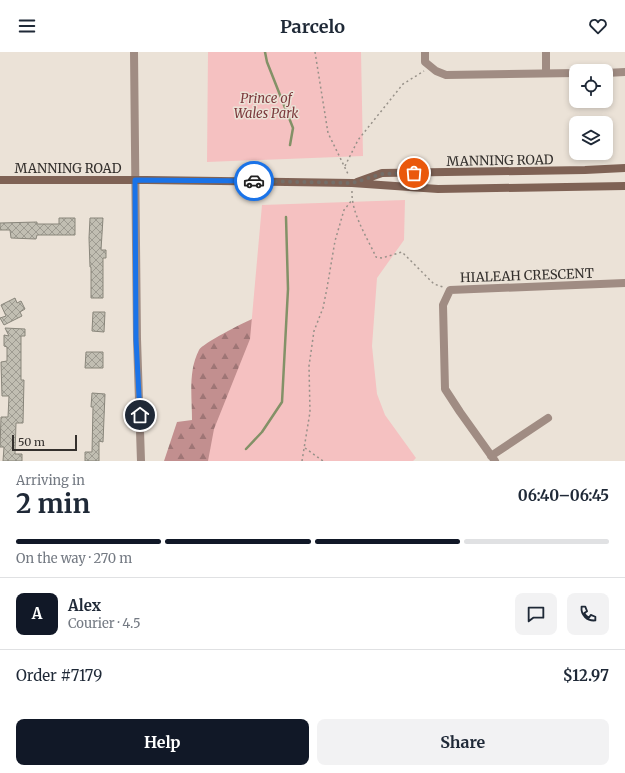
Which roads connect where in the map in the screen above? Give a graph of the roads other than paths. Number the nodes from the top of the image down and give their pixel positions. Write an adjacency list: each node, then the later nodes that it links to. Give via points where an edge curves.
1 (134, 52): 10 (street)
2 (426, 52): 5 (street, via 425,62 446,75)
3 (546, 52): 5 (street)
4 (625, 72): 7 (street)
5 (546, 73): 6 (street)
6 (569, 73)
7 (613, 73)
8 (625, 168): 11 (main road, MANNING ROAD, via 382,174)
9 (0, 180): 10 (main road, MANNING ROAD)
10 (135, 180): 11 (main road, MANNING ROAD); 16 (street, via 136,339)
11 (352, 183): 12 (main road, MANNING ROAD, via 438,189)
12 (625, 186)
13 (625, 283): 15 (street, HIALEAH CRESCENT, via 450,290 443,305 445,389)
14 (548, 418): 15 (street)
15 (493, 458)
16 (141, 461)

